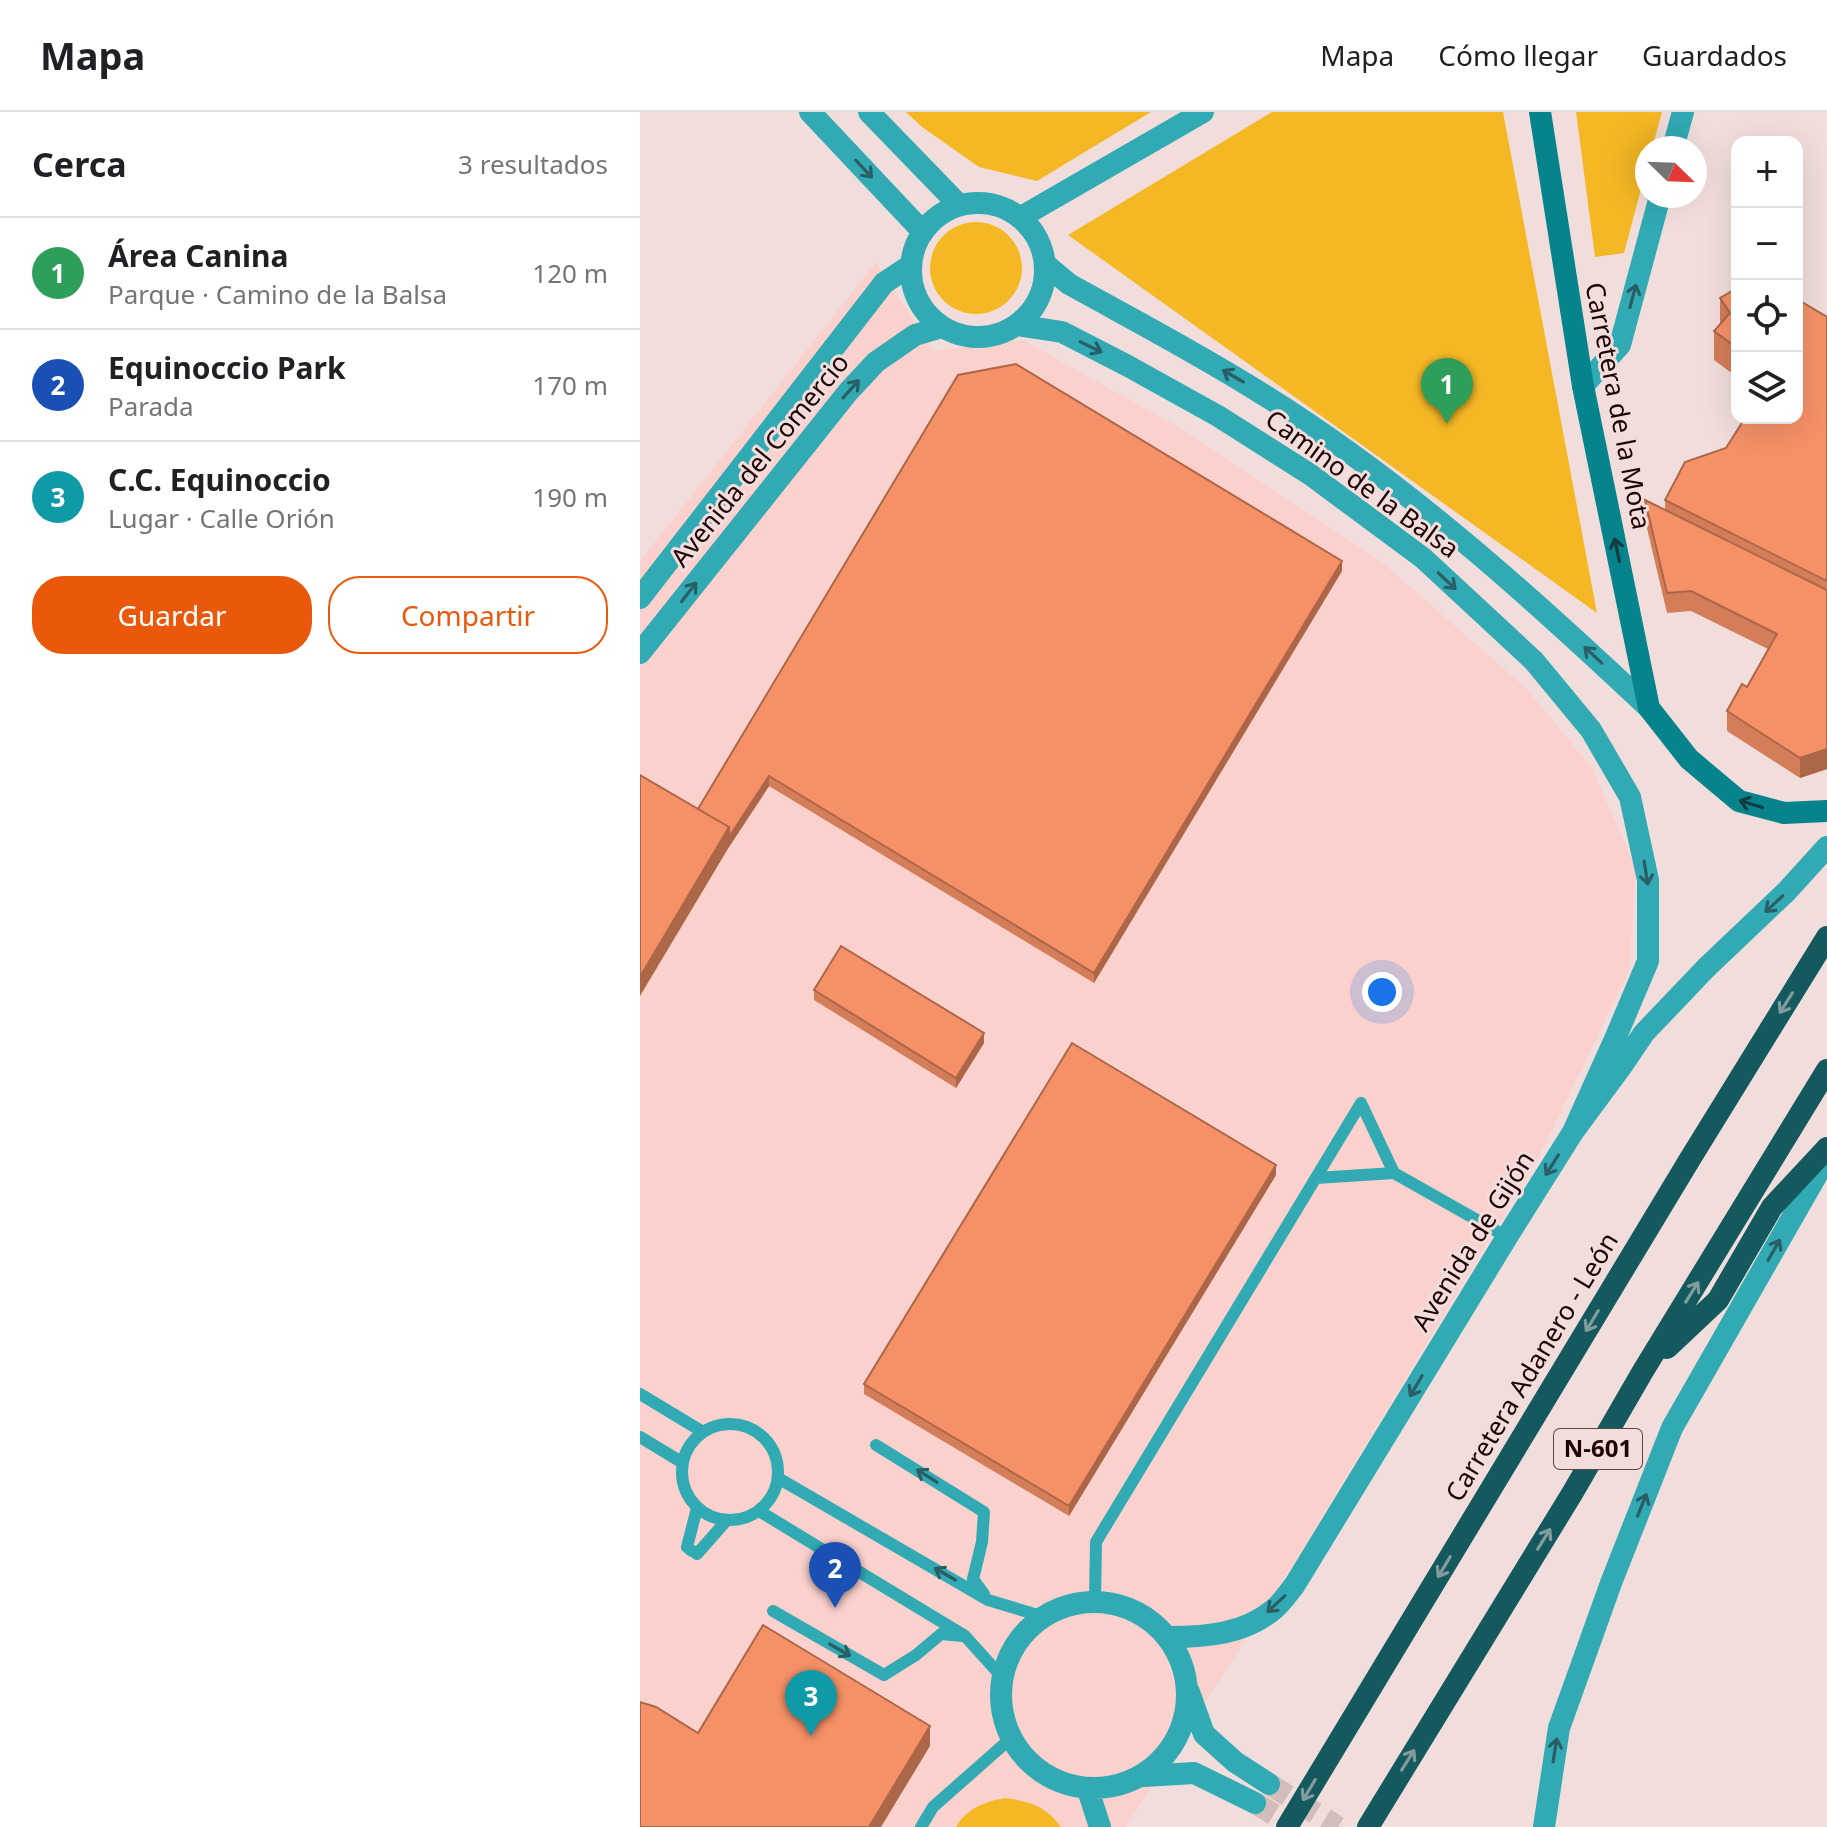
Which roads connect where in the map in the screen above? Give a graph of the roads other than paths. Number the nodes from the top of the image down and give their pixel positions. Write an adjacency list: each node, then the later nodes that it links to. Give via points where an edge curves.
1 (810, 112): 10 (street, one-way to 10)
2 (869, 112): 7 (street)
3 (1203, 112): 9 (street)
4 (1540, 112): 15 (main road, Carretera de la Mota)
5 (1683, 112): 6 (street)
6 (1676, 136)
7 (959, 205): 9 (street, via 991,204); 10 (street)
8 (1657, 208): 15 (street, one-way to 8, via 1620,345)
9 (1021, 217): 11 (street, via 1041,246)
10 (923, 232): 12 (street)
11 (1045, 264): 13 (street, via 1039,298); 18 (street, Camino de la Balsa, one-way to 11, via 1448,527 1353,456 1265,395 1069,284)
12 (911, 265): 14 (street, via 918,300); 16 (street, Avenida del Comercio, via 884,283)
13 (1017, 325): 14 (street, via 980,337); 23 (street, Camino de la Balsa, one-way to 23, via 1062,332 1218,416 1311,475 1423,558 1534,661 1591,730 1630,797 1648,880 1648,961)
14 (942, 327): 17 (street, Avenida del Comercio, one-way to 14, via 848,392 876,362 915,335)
15 (1583, 386): 18 (main road, Carretera de la Mota, one-way to 15)
16 (640, 598)
17 (640, 653)
18 (1649, 708): 19 (main road, one-way to 18, via 1784,813 1739,801 1689,759)
19 (1827, 811)
20 (1827, 847): 23 (street, Avenida de Gijón, one-way to 23, via 1653,1023)
21 (1827, 937): 54 (highway, Carretera Adanero - León / N-601, one-way to 54)
22 (1827, 1070): 29 (highway, N-601, one-way to 22)
23 (1573, 1132): 28 (street, Avenida de Gijón, one-way to 28)
24 (1827, 1148): 29 (highway, via 1772,1207 1718,1300)
25 (1827, 1157): 56 (street, one-way to 25, via 1559,1728 1672,1428)
26 (1394, 1173): 27 (lane); 27 (lane, via 1361,1103); 28 (lane)
27 (1316, 1178): 40 (lane, via 1096,1542)
28 (1507, 1237): 44 (street, Avenida de Gijón, one-way to 44, via 1294,1586 1274,1610 1242,1628 1206,1637)
29 (1643, 1371): 55 (highway, N-601, one-way to 29)
30 (640, 1394): 31 (lane)
31 (703, 1432): 34 (lane); 35 (lane, via 733,1424 760,1434 771,1447)
32 (640, 1437): 34 (lane)
33 (876, 1445): 39 (lane, one-way to 33, via 973,1579 984,1512)
34 (683, 1463): 36 (lane, via 687,1495)
35 (778, 1478): 37 (lane); 39 (lane, one-way to 35)
36 (697, 1508): 38 (lane); 38 (lane, via 687,1547 695,1552)
37 (759, 1511): 38 (lane); 43 (lane)
38 (727, 1520)
39 (988, 1600): 42 (lane)
40 (1095, 1600): 42 (street); 44 (street, via 1135,1609)
41 (773, 1611): 43 (lane, one-way to 43, via 884,1675 941,1634)
42 (1041, 1616): 45 (street, via 1014,1645)
43 (965, 1636): 45 (lane)
44 (1170, 1637): 46 (street)
45 (1001, 1676): 47 (street)
46 (1189, 1691): 48 (street, via 1177,1742); 49 (street, via 1204,1734)
47 (1010, 1739): 50 (street, via 1037,1771); 52 (lane, via 933,1807)
48 (1144, 1776): 50 (street); 51 (street, via 1194,1773)
49 (1269, 1784)
50 (1088, 1790): 53 (street)
51 (1255, 1803)
52 (921, 1827)
53 (1100, 1827)
54 (1287, 1827)
55 (1368, 1827)
56 (1544, 1827)

